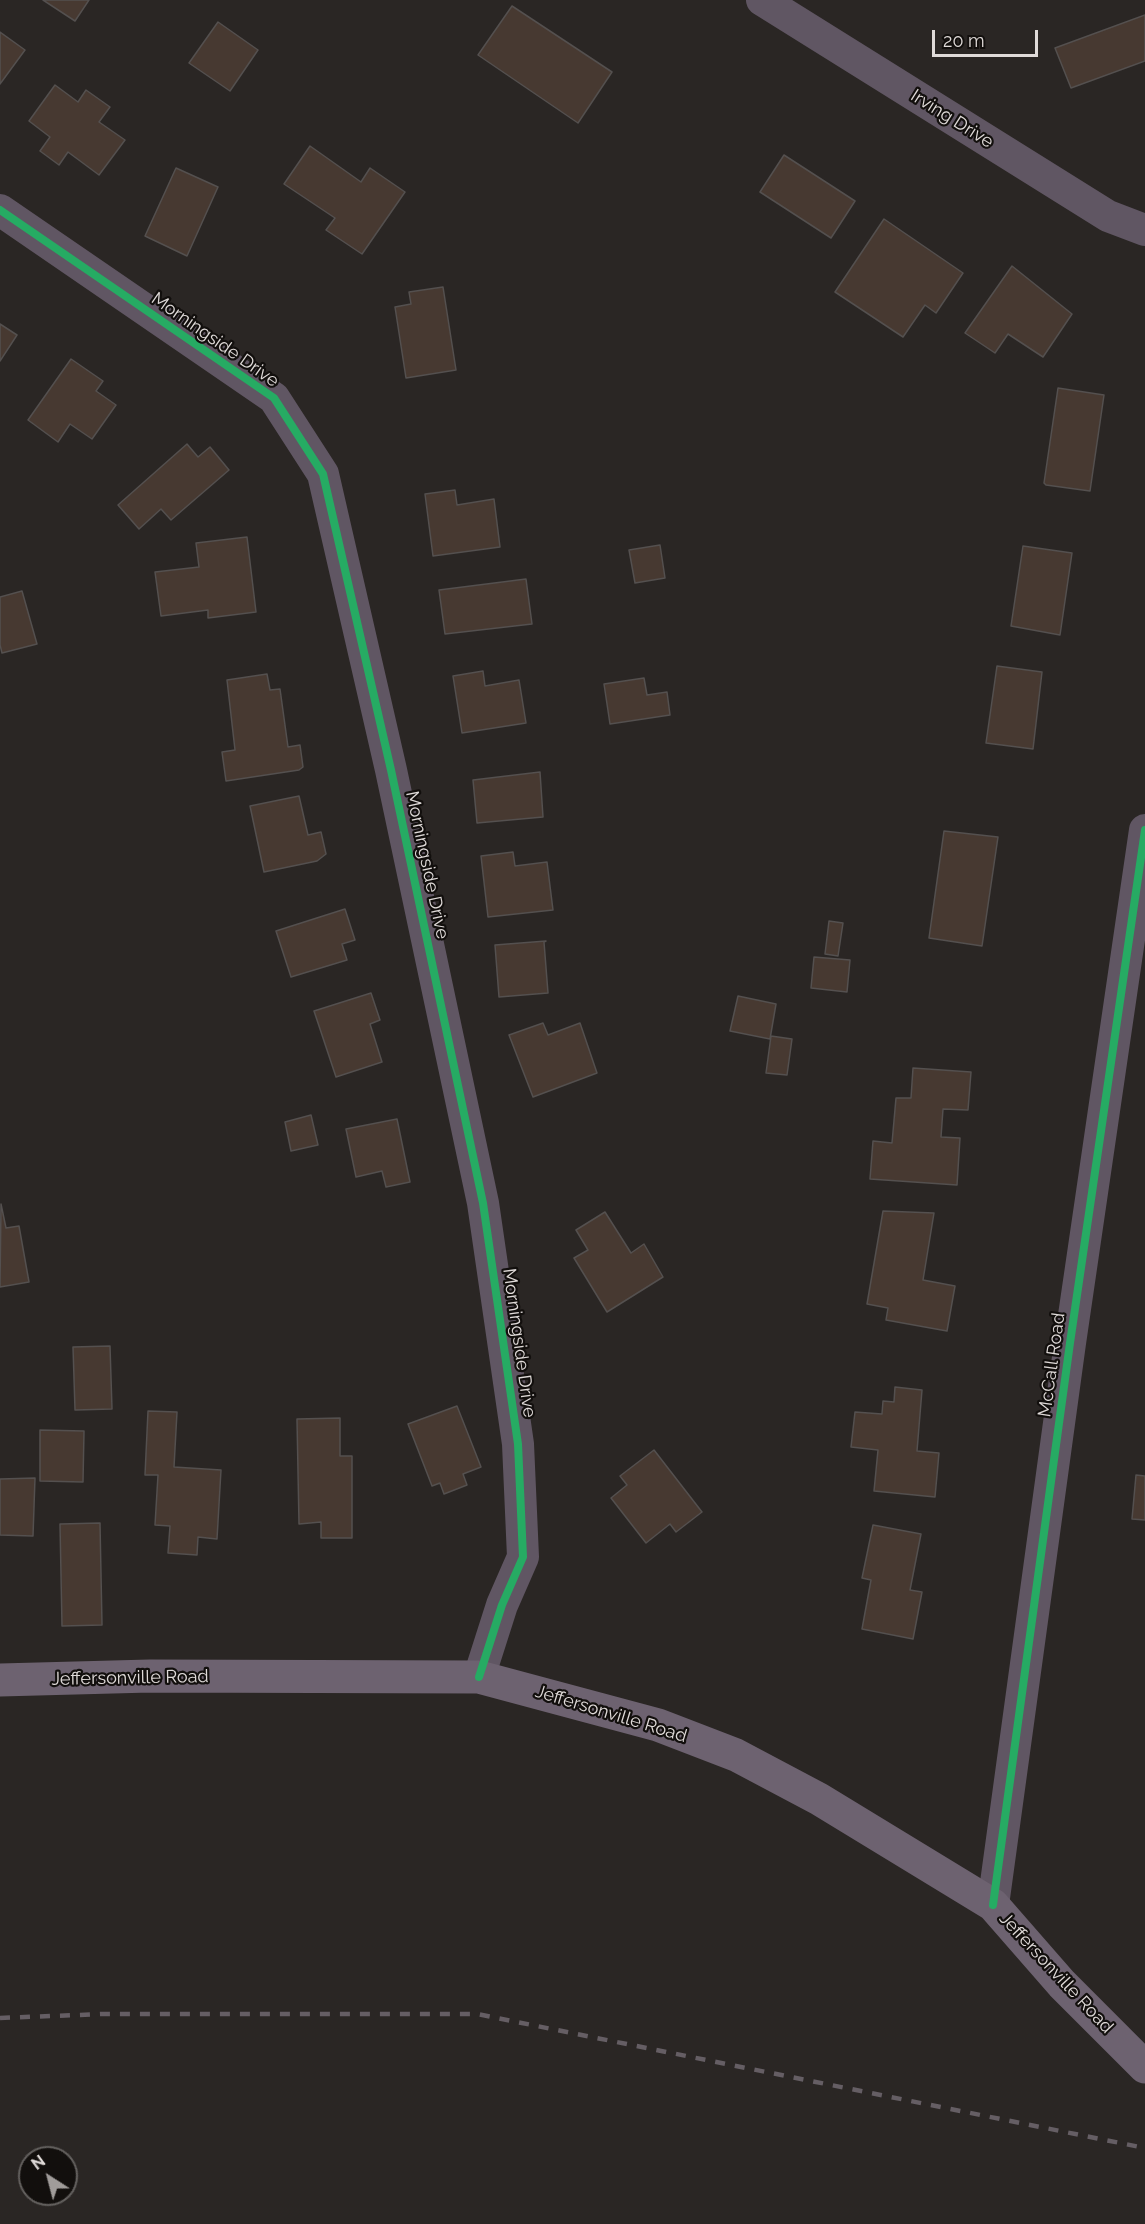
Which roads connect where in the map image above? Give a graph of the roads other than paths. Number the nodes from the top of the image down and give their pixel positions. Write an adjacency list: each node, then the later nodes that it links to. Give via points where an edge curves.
1 (762, 0): 3 (street, Irving Drive, via 1108,216)
2 (0, 210): 5 (street, Morningside Drive, via 274,398 323,474 483,1203 518,1444 523,1557 501,1605)
3 (1145, 230)
4 (1145, 830): 7 (street, McCall Road)
5 (479, 1677): 6 (main road, Jeffersonville Road, via 150,1676); 7 (main road, Jeffersonville Road, via 658,1725 736,1755 819,1799)
6 (0, 1680)
7 (993, 1905): 8 (main road, Jeffersonville Road, via 1062,1984)
8 (1145, 2067)

